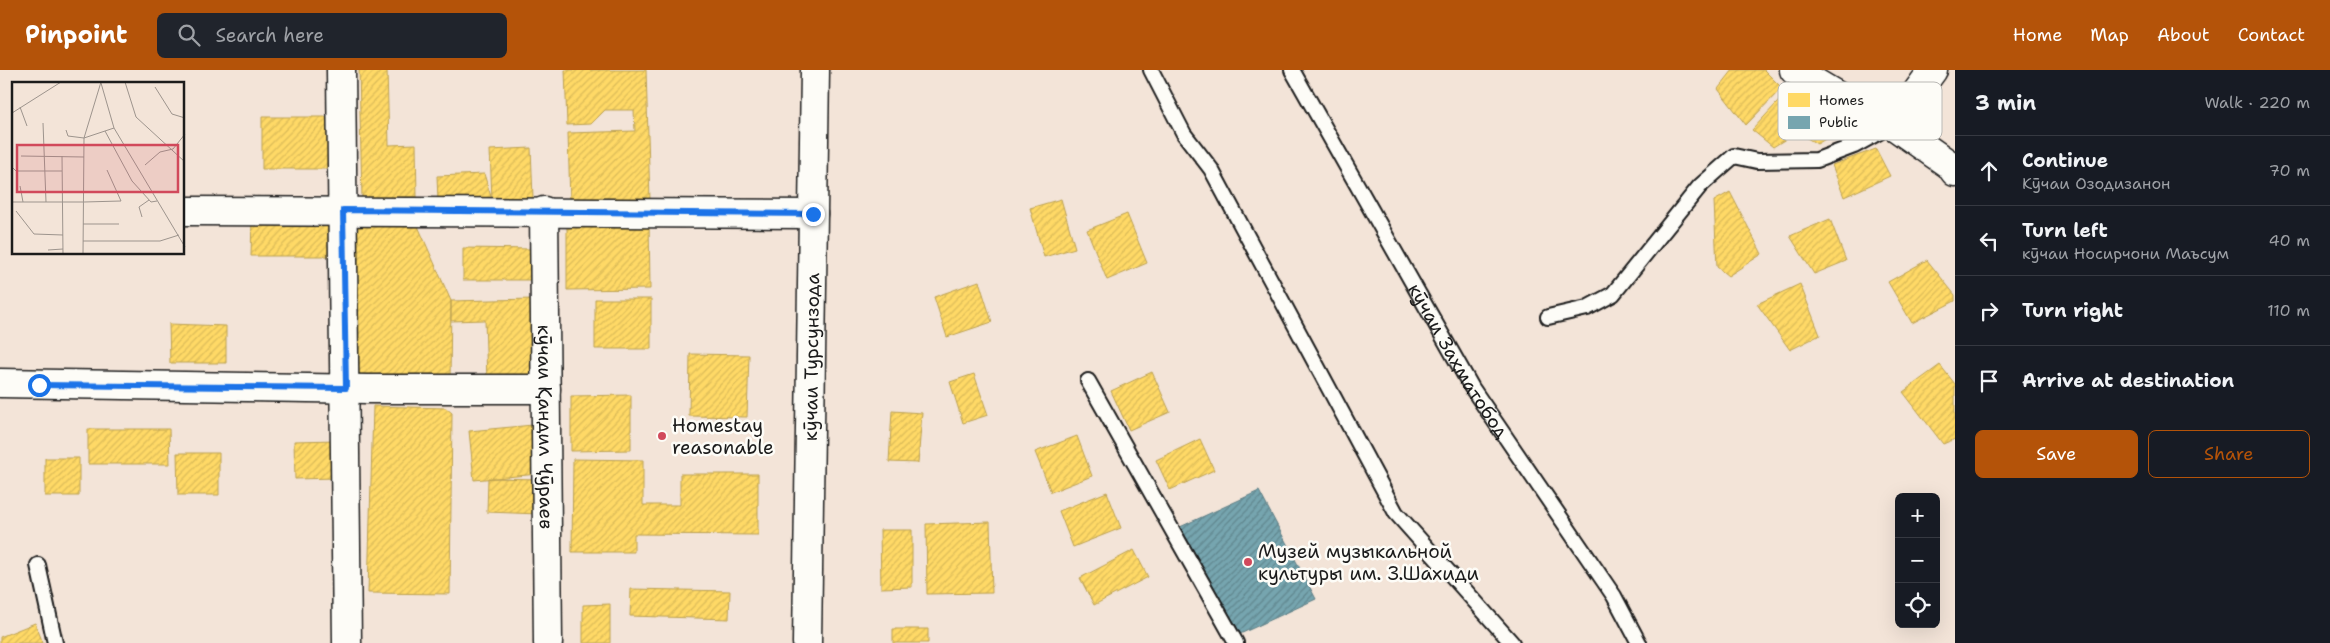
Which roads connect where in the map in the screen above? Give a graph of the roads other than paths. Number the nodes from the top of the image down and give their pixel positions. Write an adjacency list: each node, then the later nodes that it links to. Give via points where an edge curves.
1 (342, 70): 12 (street)
2 (815, 70): 15 (street, кӯчаи Турсунзода)
3 (1151, 70): 27 (lane, via 1184,134 1211,168 1396,513)
4 (1292, 70): 28 (lane, кӯчаи Заҳматобод, via 1472,388 1614,596)
5 (1794, 70): 7 (street)
6 (1933, 70): 8 (street)
7 (1814, 82)
8 (1924, 82)
9 (1865, 140): 16 (lane, via 1818,160 1757,161 1734,156 1700,186 1613,294 1588,308)
10 (1914, 140): 11 (street)
11 (1955, 172)
12 (343, 210): 13 (street); 14 (street); 19 (street)
13 (185, 211)
14 (544, 211): 15 (street); 20 (street, кӯчаи Қандил Ҷӯраев)
15 (813, 214): 25 (street, кӯчаи Турсунзода)
16 (1548, 317)
17 (1088, 381): 26 (lane)
18 (0, 383): 19 (street)
19 (346, 388): 20 (street); 23 (street)
20 (546, 389): 24 (street, кӯчаи Қандил Ҷӯраев)
21 (38, 565): 22 (lane)
22 (55, 643)
23 (348, 643)
24 (548, 643)
25 (806, 643)
26 (1236, 643)
27 (1512, 643)
28 (1639, 643)

